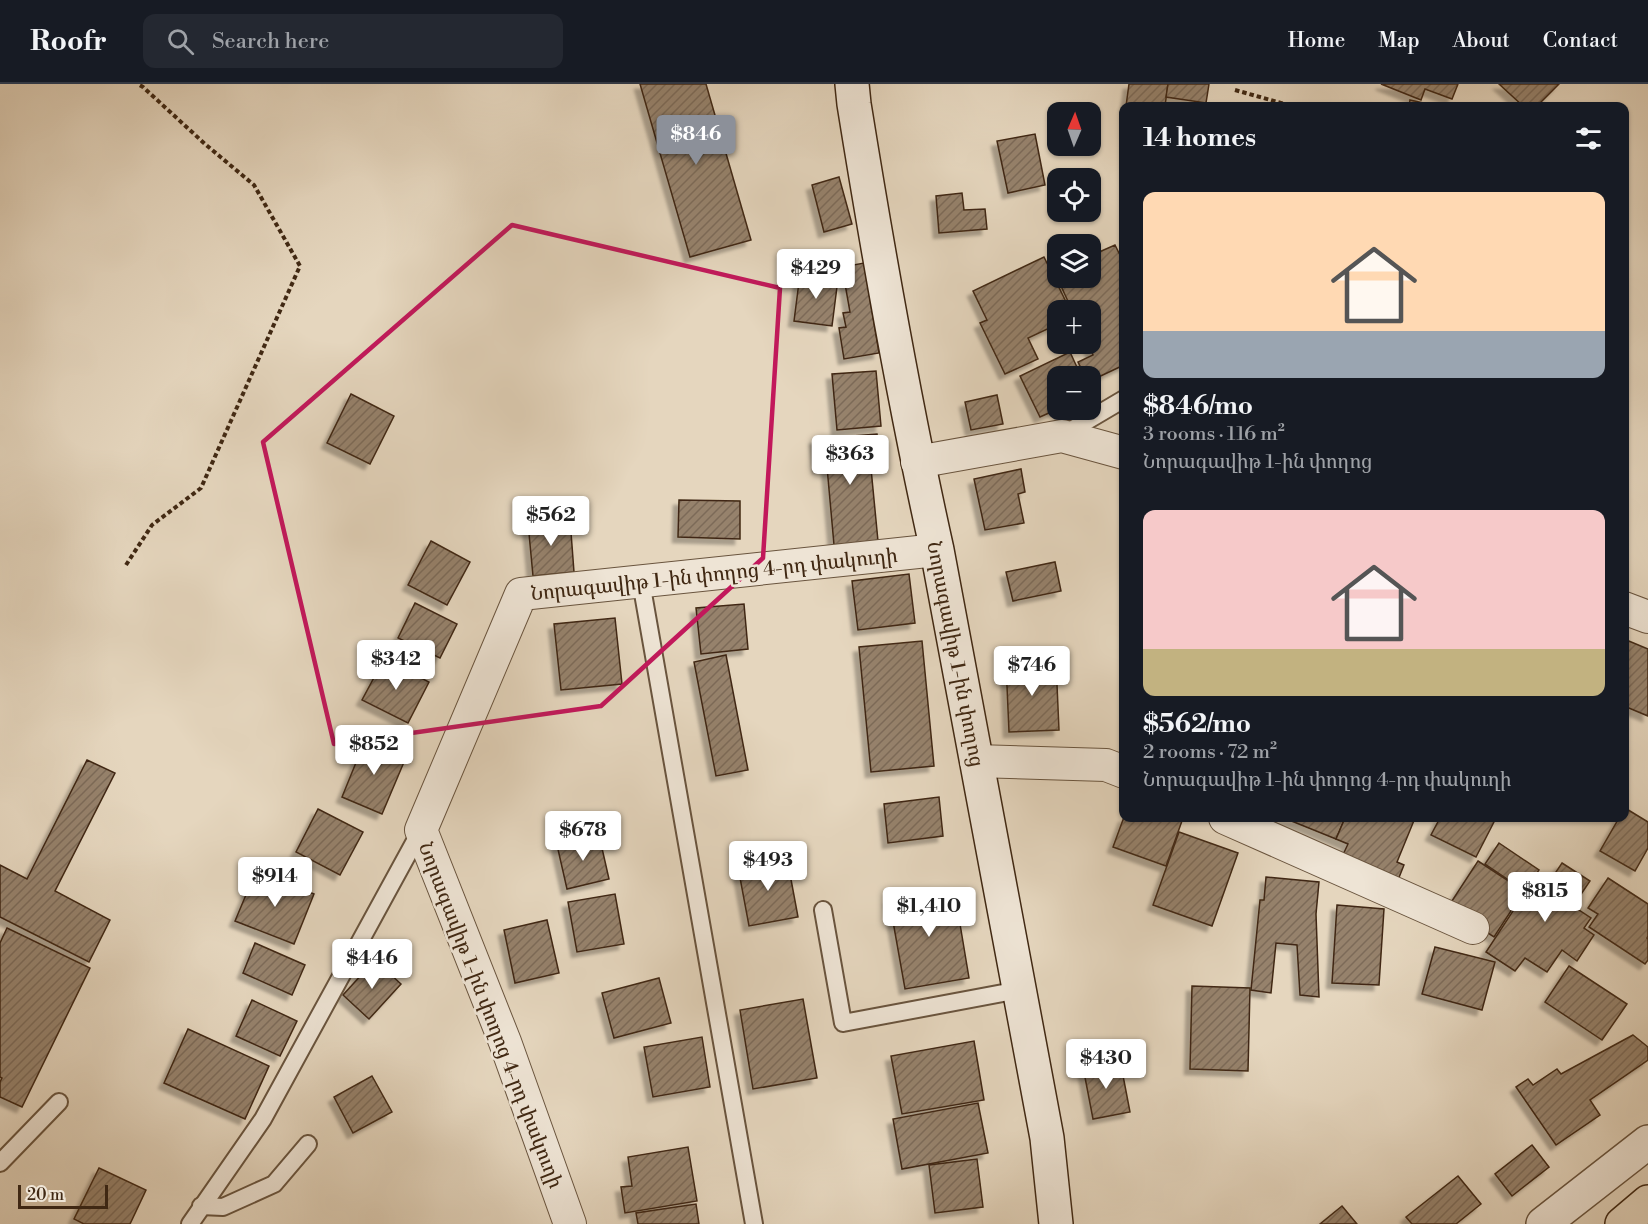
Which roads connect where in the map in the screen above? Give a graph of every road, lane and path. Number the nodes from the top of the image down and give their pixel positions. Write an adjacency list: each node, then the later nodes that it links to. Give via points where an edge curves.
1 (138, 84): 10 (path, via 254,185 300,266 201,489 152,525)
2 (852, 84): 8 (main road, Նորագավիթ 1-ին փողոց)
3 (1235, 90): 4 (path)
4 (1278, 102)
5 (1119, 402): 6 (lane)
6 (1062, 436): 7 (street); 8 (street)
7 (1119, 452)
8 (917, 462): 9 (main road, Նորագավիթ 1-ին փողոց)
9 (937, 550): 11 (street, Նորագավիթ 1-ին փողոց 4-րդ փակուղի); 14 (main road, Նորագավիթ 1-ին փողոց)
10 (126, 565)
11 (641, 582): 17 (street, Նորագավիթ 1-ին փողոց 4-րդ փակուղի, via 521,594); 29 (lane)
12 (1629, 610): 13 (street)
13 (1648, 617)
14 (976, 761): 15 (street, via 1106,765); 20 (main road, Նորագավիթ 1-ին փողոց)
15 (1119, 770)
16 (1234, 822): 19 (street)
17 (421, 830): 26 (lane, via 263,1119); 28 (street, Նորագավիթ 1-ին փողոց 4-րդ փակուղի, via 505,1042)
18 (823, 910): 20 (lane, via 843,1023)
19 (1473, 928)
20 (1019, 990): 30 (main road, Նորագավիթ 1-ին փողոց, via 1047,1138)
21 (59, 1102): 24 (lane)
22 (1648, 1142): 31 (main road)
23 (308, 1144): 26 (lane, via 274,1184 223,1207)
24 (0, 1163)
25 (1648, 1202): 32 (highway)
26 (201, 1206): 27 (lane)
27 (190, 1224)
28 (570, 1224)
29 (754, 1224)
30 (1056, 1224)
31 (1543, 1224)
32 (1622, 1224)

